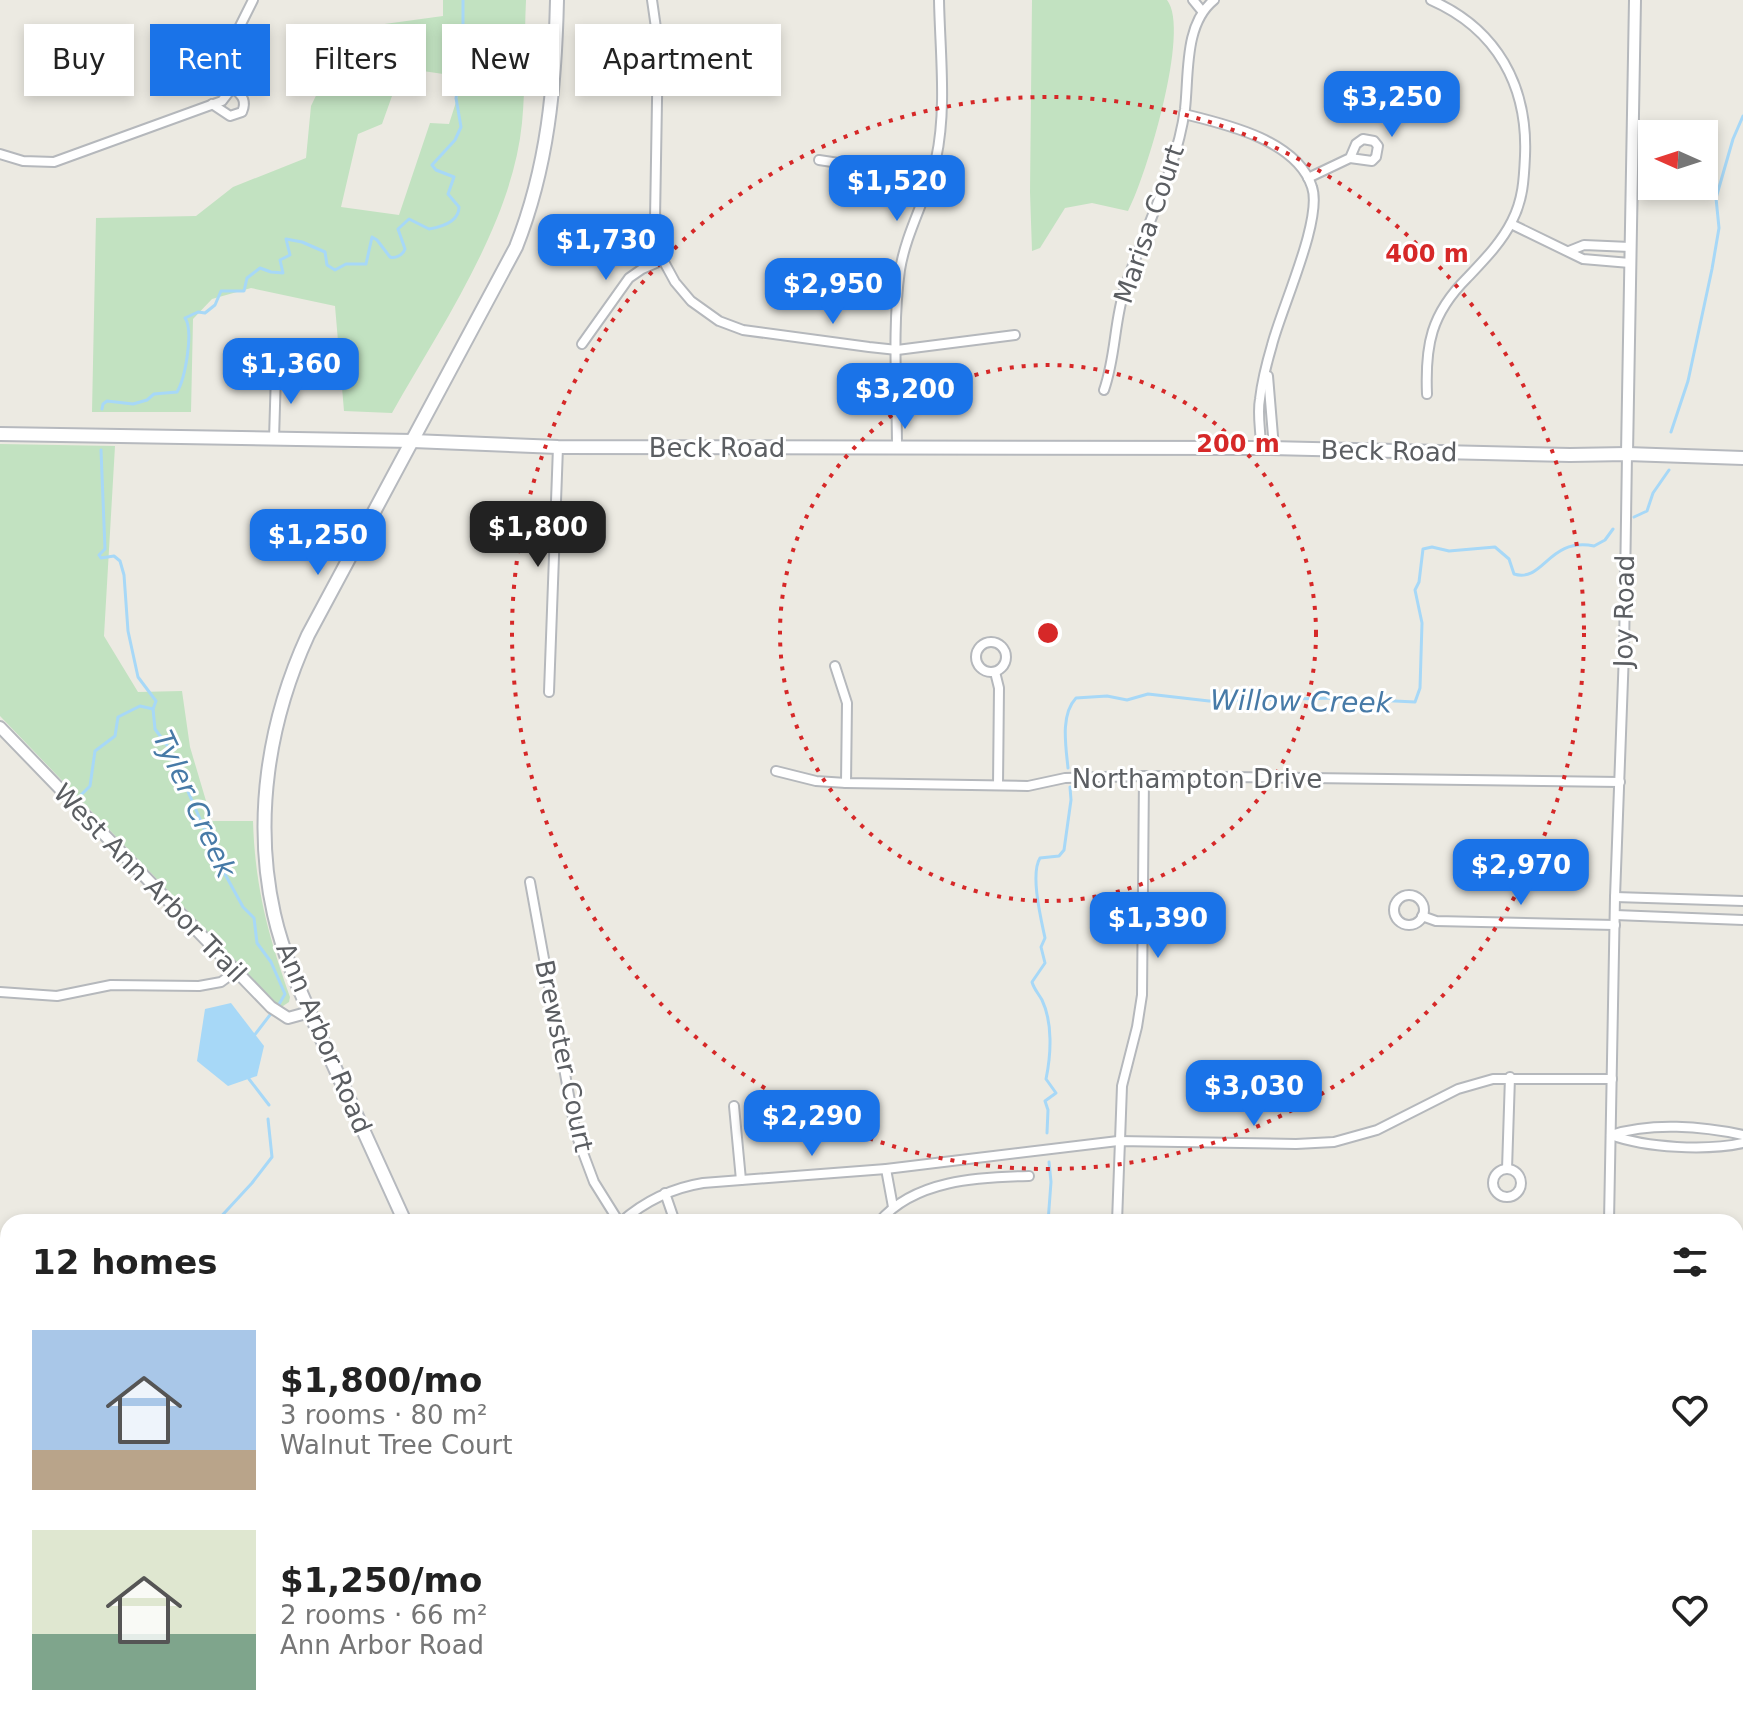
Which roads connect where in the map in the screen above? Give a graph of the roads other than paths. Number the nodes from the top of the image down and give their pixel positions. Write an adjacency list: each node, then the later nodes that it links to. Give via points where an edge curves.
1 (253, 0): 10 (street)
2 (557, 0): 34 (main road, Ann Arbor Road, via 551,110 531,207 516,247)
3 (652, 0): 23 (street, via 658,42 655,219)
4 (939, 0): 18 (street, via 941,113)
5 (1193, 0): 9 (street)
6 (1214, 0): 9 (street)
7 (1431, 0): 20 (street, via 1485,38 1507,66 1520,95 1526,124 1525,173)
8 (1635, 0): 21 (street, Joy Road)
9 (1202, 11): 14 (street, Marisa Court, via 1193,36)
10 (241, 24)
11 (226, 96): 13 (street)
12 (242, 96): 13 (street, via 242,112 230,116)
13 (212, 104): 15 (street, via 54,162)
14 (1184, 114): 19 (street, via 1258,137 1284,153); 30 (street, Marisa Court, via 1166,185 1119,306 1112,369)
15 (0, 154)
16 (1350, 158): 19 (street)
17 (819, 160): 18 (street)
18 (931, 177): 27 (street, via 902,262)
19 (1308, 178): 28 (street, via 1314,211)
20 (1511, 224): 22 (street); 31 (street, via 1435,322 1425,362)
21 (1630, 247): 22 (street, via 1584,245); 24 (street, Joy Road)
22 (1569, 251): 24 (street, via 1583,259)
23 (663, 260): 26 (street, via 629,278); 27 (street, via 691,301 729,326)
24 (1630, 263): 38 (street, Joy Road)
25 (1015, 335): 27 (street)
26 (582, 344)
27 (897, 350): 37 (street)
28 (1267, 371): 36 (street, via 1272,398); 36 (street, via 1259,400)
29 (276, 373): 33 (street)
30 (1104, 390)
31 (1427, 394)
32 (0, 434): 33 (main road, Beck Road)
33 (274, 439): 34 (main road, Beck Road)
34 (413, 441): 35 (main road, Beck Road); 61 (main road, Ann Arbor Road, via 296,661 270,757 264,825 271,897 287,957)
35 (558, 447): 37 (main road, Beck Road); 42 (street)
36 (1268, 448): 37 (main road, Beck Road); 38 (main road, Beck Road)
37 (897, 449)
38 (1627, 454): 39 (main road, Beck Road); 46 (street, Joy Road)
39 (1743, 458)
40 (835, 666): 47 (street, via 847,703)
41 (995, 672): 48 (street)
42 (549, 692)
43 (0, 727): 59 (street, West Ann Arbor Trail)
44 (776, 771): 47 (street, Northampton Drive)
45 (1144, 776): 46 (street, Northampton Drive); 48 (street, Northampton Drive); 67 (street, via 1142,995 1122,1086)
46 (1620, 782): 50 (street, Joy Road)
47 (846, 783): 48 (street, Northampton Drive)
48 (998, 785)
49 (530, 882): 76 (street, Brewster Court, via 576,1134 594,1182)
50 (1615, 897): 51 (street); 57 (street, Joy Road)
51 (1674, 899): 52 (street); 55 (street)
52 (1714, 900): 53 (street); 56 (street)
53 (1743, 901)
54 (1422, 916): 57 (street, via 1436,921)
55 (1673, 917): 56 (street); 57 (street)
56 (1714, 919): 58 (street)
57 (1615, 920): 63 (street, Joy Road)
58 (1743, 920)
59 (236, 971): 60 (street, via 221,982 199,986 111,985 57,996); 61 (street, West Ann Arbor Trail, via 288,1018)
60 (0, 992)
61 (310, 1012): 75 (main road, Ann Arbor Road)
62 (1510, 1077): 63 (street); 67 (street, via 1458,1089 1377,1130 1334,1142); 70 (street)
63 (1612, 1079): 65 (street, Joy Road)
64 (734, 1106): 72 (street)
65 (1611, 1135): 66 (street, via 1634,1127); 68 (street, via 1633,1143); 81 (street, Joy Road)
66 (1743, 1135)
67 (1118, 1141): 69 (street); 80 (street)
68 (1743, 1143)
69 (886, 1169): 72 (street); 74 (street)
70 (1507, 1169)
71 (1029, 1176): 74 (street, via 959,1181)
72 (741, 1180): 73 (street)
73 (665, 1193): 77 (street); 78 (street)
74 (893, 1207): 79 (street)
75 (401, 1214)
76 (615, 1214)
77 (630, 1214)
78 (672, 1214)
79 (886, 1214)
80 (1117, 1214)
81 (1609, 1214)

